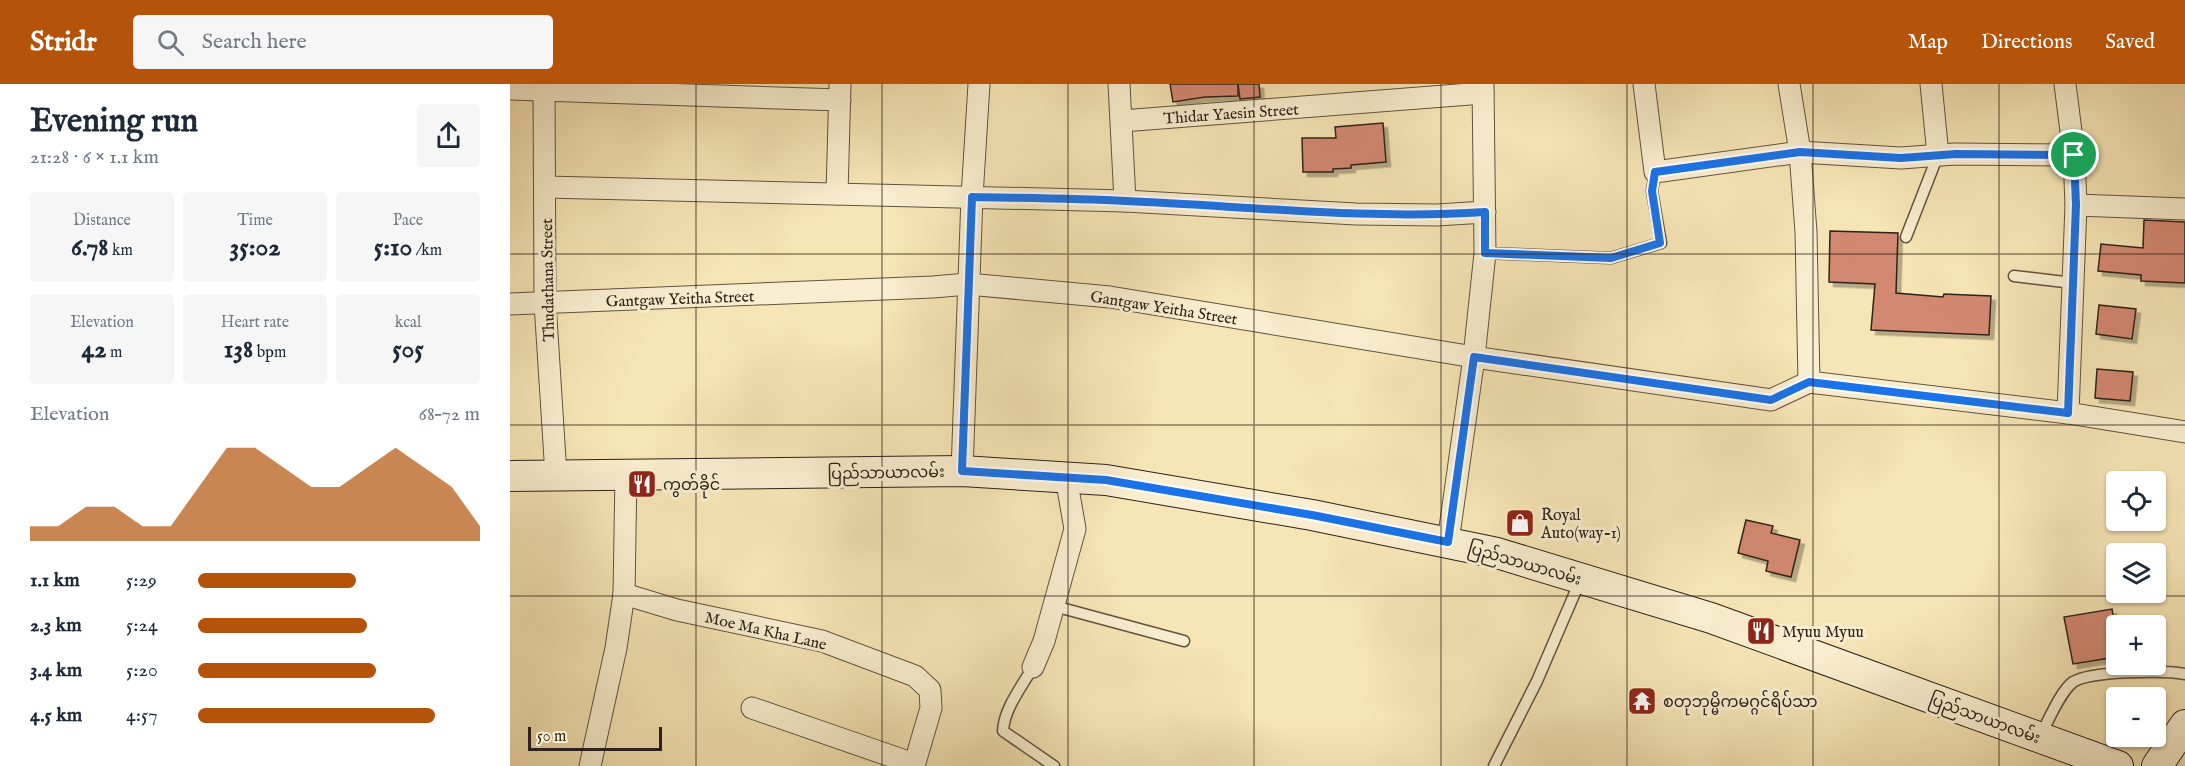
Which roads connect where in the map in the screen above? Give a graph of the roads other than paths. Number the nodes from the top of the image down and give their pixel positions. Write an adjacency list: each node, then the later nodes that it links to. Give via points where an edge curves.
1 (979, 84): 18 (street)
2 (1119, 84): 11 (street)
3 (1644, 84): 15 (street)
4 (1789, 84): 12 (street)
5 (1931, 84): 14 (street)
6 (2065, 84): 13 (street)
7 (544, 87): 8 (street); 10 (street); 16 (street, Thudathana Street)
8 (510, 89)
9 (1483, 89): 11 (street, Thidar Yaesin Street); 22 (street)
10 (840, 92): 17 (street)
11 (1122, 122): 19 (street)
12 (1800, 152): 14 (street, via 1901,158); 15 (street); 31 (street)
13 (2074, 155): 14 (street); 20 (street)
14 (1938, 156): 23 (lane)
15 (1655, 172): 24 (lane, via 1652,191 1660,243 1611,258)
16 (545, 187): 17 (street); 28 (street, Thudathana Street)
17 (837, 194): 18 (street)
18 (972, 197): 19 (street); 27 (street)
19 (1125, 201): 22 (street, via 1356,214)
20 (2076, 205): 21 (street); 26 (street)
21 (2185, 209)
22 (1485, 212): 24 (street)
23 (1906, 237)
24 (1485, 253): 30 (street)
25 (2014, 276): 26 (lane)
26 (2073, 283): 32 (street)
27 (968, 284): 28 (street, Gantgaw Yeitha Street); 30 (street, Gantgaw Yeitha Street, via 1110,297); 34 (street)
28 (545, 303): 29 (street, Gantgaw Yeitha Street); 36 (street, Thudathana Street)
29 (510, 304)
30 (1474, 357): 31 (street, Gantgaw Yeitha Street, via 1771,400); 39 (street)
31 (1809, 382): 32 (street)
32 (2068, 413): 33 (street)
33 (2185, 432)
34 (962, 471): 35 (street, ပြည်သာယာလမ်း); 38 (street, ပြည်သာယာလမ်း)
35 (626, 474): 36 (street, ပြည်သာယာလမ်း); 41 (street)
36 (556, 475): 37 (street, ပြည်သာယာလမ်း)
37 (510, 476)
38 (1066, 477): 39 (street, ပြည်သာယာလမ်း, via 1106,480); 42 (street, via 1075,529)
39 (1448, 542): 40 (street, ပြည်သာယာလမ်း)
40 (1581, 578): 48 (street, ပြည်သာယာလမ်း, via 1711,618); 52 (lane, via 1537,681)
41 (624, 594): 49 (street, Moe Ma Kha Lane, via 677,610 822,641 915,676 930,690 931,708); 50 (street)
42 (1054, 606): 43 (lane); 44 (street)
43 (1184, 641)
44 (1033, 667): 51 (lane, via 1008,712 1004,731)
45 (2185, 674): 48 (lane, via 2153,671 2084,677 2066,689)
46 (752, 708): 49 (street)
47 (2184, 729): 54 (street)
48 (2039, 737): 53 (street, ပြည်သာယာလမ်း)
49 (916, 765)
50 (590, 766)
51 (1054, 766)
52 (1494, 766)
53 (2118, 766)
54 (2157, 766)

